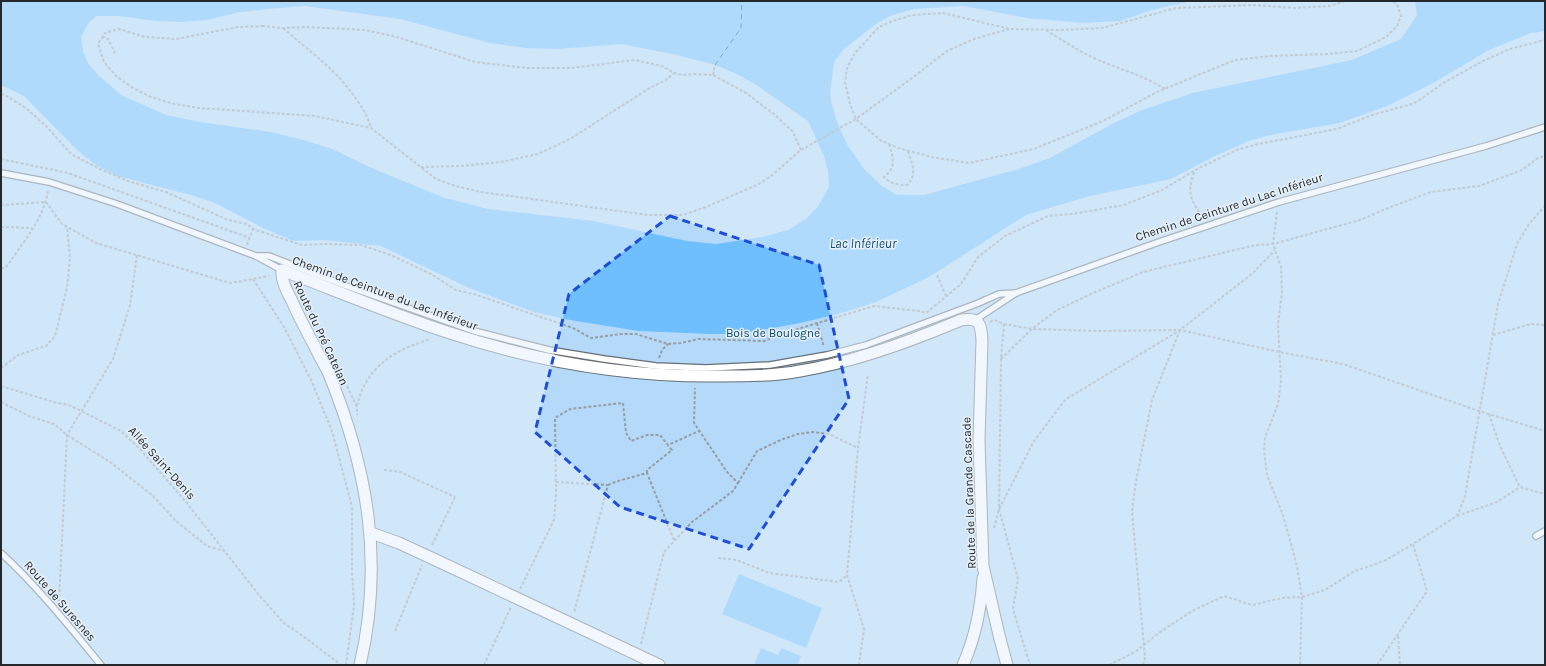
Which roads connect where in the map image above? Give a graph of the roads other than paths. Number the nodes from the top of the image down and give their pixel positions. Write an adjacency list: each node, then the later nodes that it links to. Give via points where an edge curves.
1 (1545, 127): 5 (lane, Chemin de Ceinture du Lac Inférieur, via 1486,146 1279,202)
2 (1, 173): 3 (lane, Chemin de Ceinture du Lac Inférieur, via 49,182 117,204)
3 (256, 256): 4 (lane, Chemin de Ceinture du Lac Inférieur); 5 (lane, Chemin de Ceinture du Lac Inférieur, via 269,256 474,331 549,350 656,366 706,368 770,365 827,355 866,345 999,294)
4 (282, 270): 6 (street, Chemin de Ceinture du Lac Inférieur, via 469,338 571,364 652,374 721,376 798,372 883,350 961,320); 8 (street, Route du Pré Catelan, via 283,282 328,373 355,451)
5 (1016, 293): 6 (lane, Chemin de Ceinture du Lac Inférieur)
6 (974, 320): 11 (street, Route de la Grande Cascade, via 980,326 982,341 979,440)
7 (1545, 531): 9 (lane)
8 (371, 533): 13 (street, Route du Pré Catelan, via 372,574 368,625); 14 (street, via 406,546)
9 (1536, 536)
10 (1, 553): 12 (lane, Route de Suresnes, via 59,613)
11 (983, 566): 15 (street, via 977,620); 16 (street, Route de la Grande Cascade)
12 (101, 665)
13 (360, 665)
14 (660, 665)
15 (963, 665)
16 (1007, 665)

